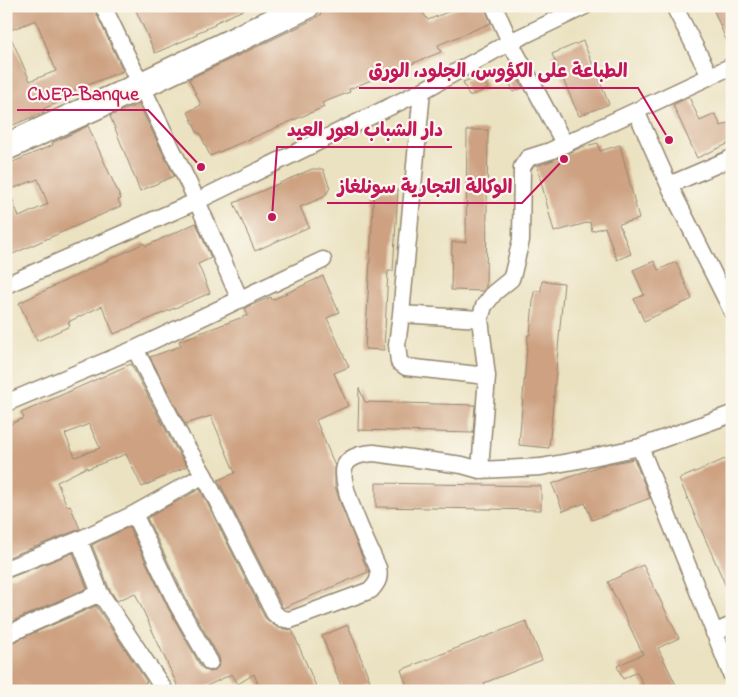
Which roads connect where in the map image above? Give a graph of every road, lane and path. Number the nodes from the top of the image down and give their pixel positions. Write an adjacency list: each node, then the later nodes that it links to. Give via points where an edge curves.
1 (103, 6): 9 (street)
2 (306, 6): 9 (main road)
3 (494, 6): 6 (street)
4 (585, 6): 6 (street)
5 (674, 6): 8 (street)
6 (510, 42): 10 (street); 12 (street)
7 (732, 66): 8 (street)
8 (710, 76): 11 (street)
9 (142, 85): 13 (main road); 16 (street)
10 (422, 90): 16 (street); 21 (street)
11 (636, 111): 12 (street); 15 (street)
12 (564, 143): 22 (street, via 524,162 520,175 520,240 513,273 484,306)
13 (6, 147)
14 (732, 158): 15 (street)
15 (669, 185): 20 (street)
16 (197, 200): 18 (street); 19 (street)
17 (322, 260): 19 (street)
18 (6, 285)
19 (240, 300): 23 (street)
20 (732, 311)
21 (401, 314): 22 (street); 24 (street, via 396,345 401,365)
22 (480, 319): 24 (street)
23 (135, 349): 25 (street); 29 (street)
24 (487, 376): 28 (street)
25 (6, 403)
26 (732, 414): 27 (street)
27 (640, 447): 28 (street, via 541,467); 35 (street)
28 (480, 470): 29 (street, via 374,453 353,458 345,465 342,475 346,493 378,568 378,582 371,590 284,620 274,613)
29 (204, 475): 30 (street)
30 (134, 514): 31 (street); 37 (street, via 177,604)
31 (79, 540): 32 (street); 33 (street)
32 (6, 569)
33 (100, 593): 36 (street); 39 (street)
34 (732, 625): 35 (street)
35 (714, 633): 38 (street)
36 (6, 635)
37 (210, 662)
38 (732, 676)
39 (164, 690)

